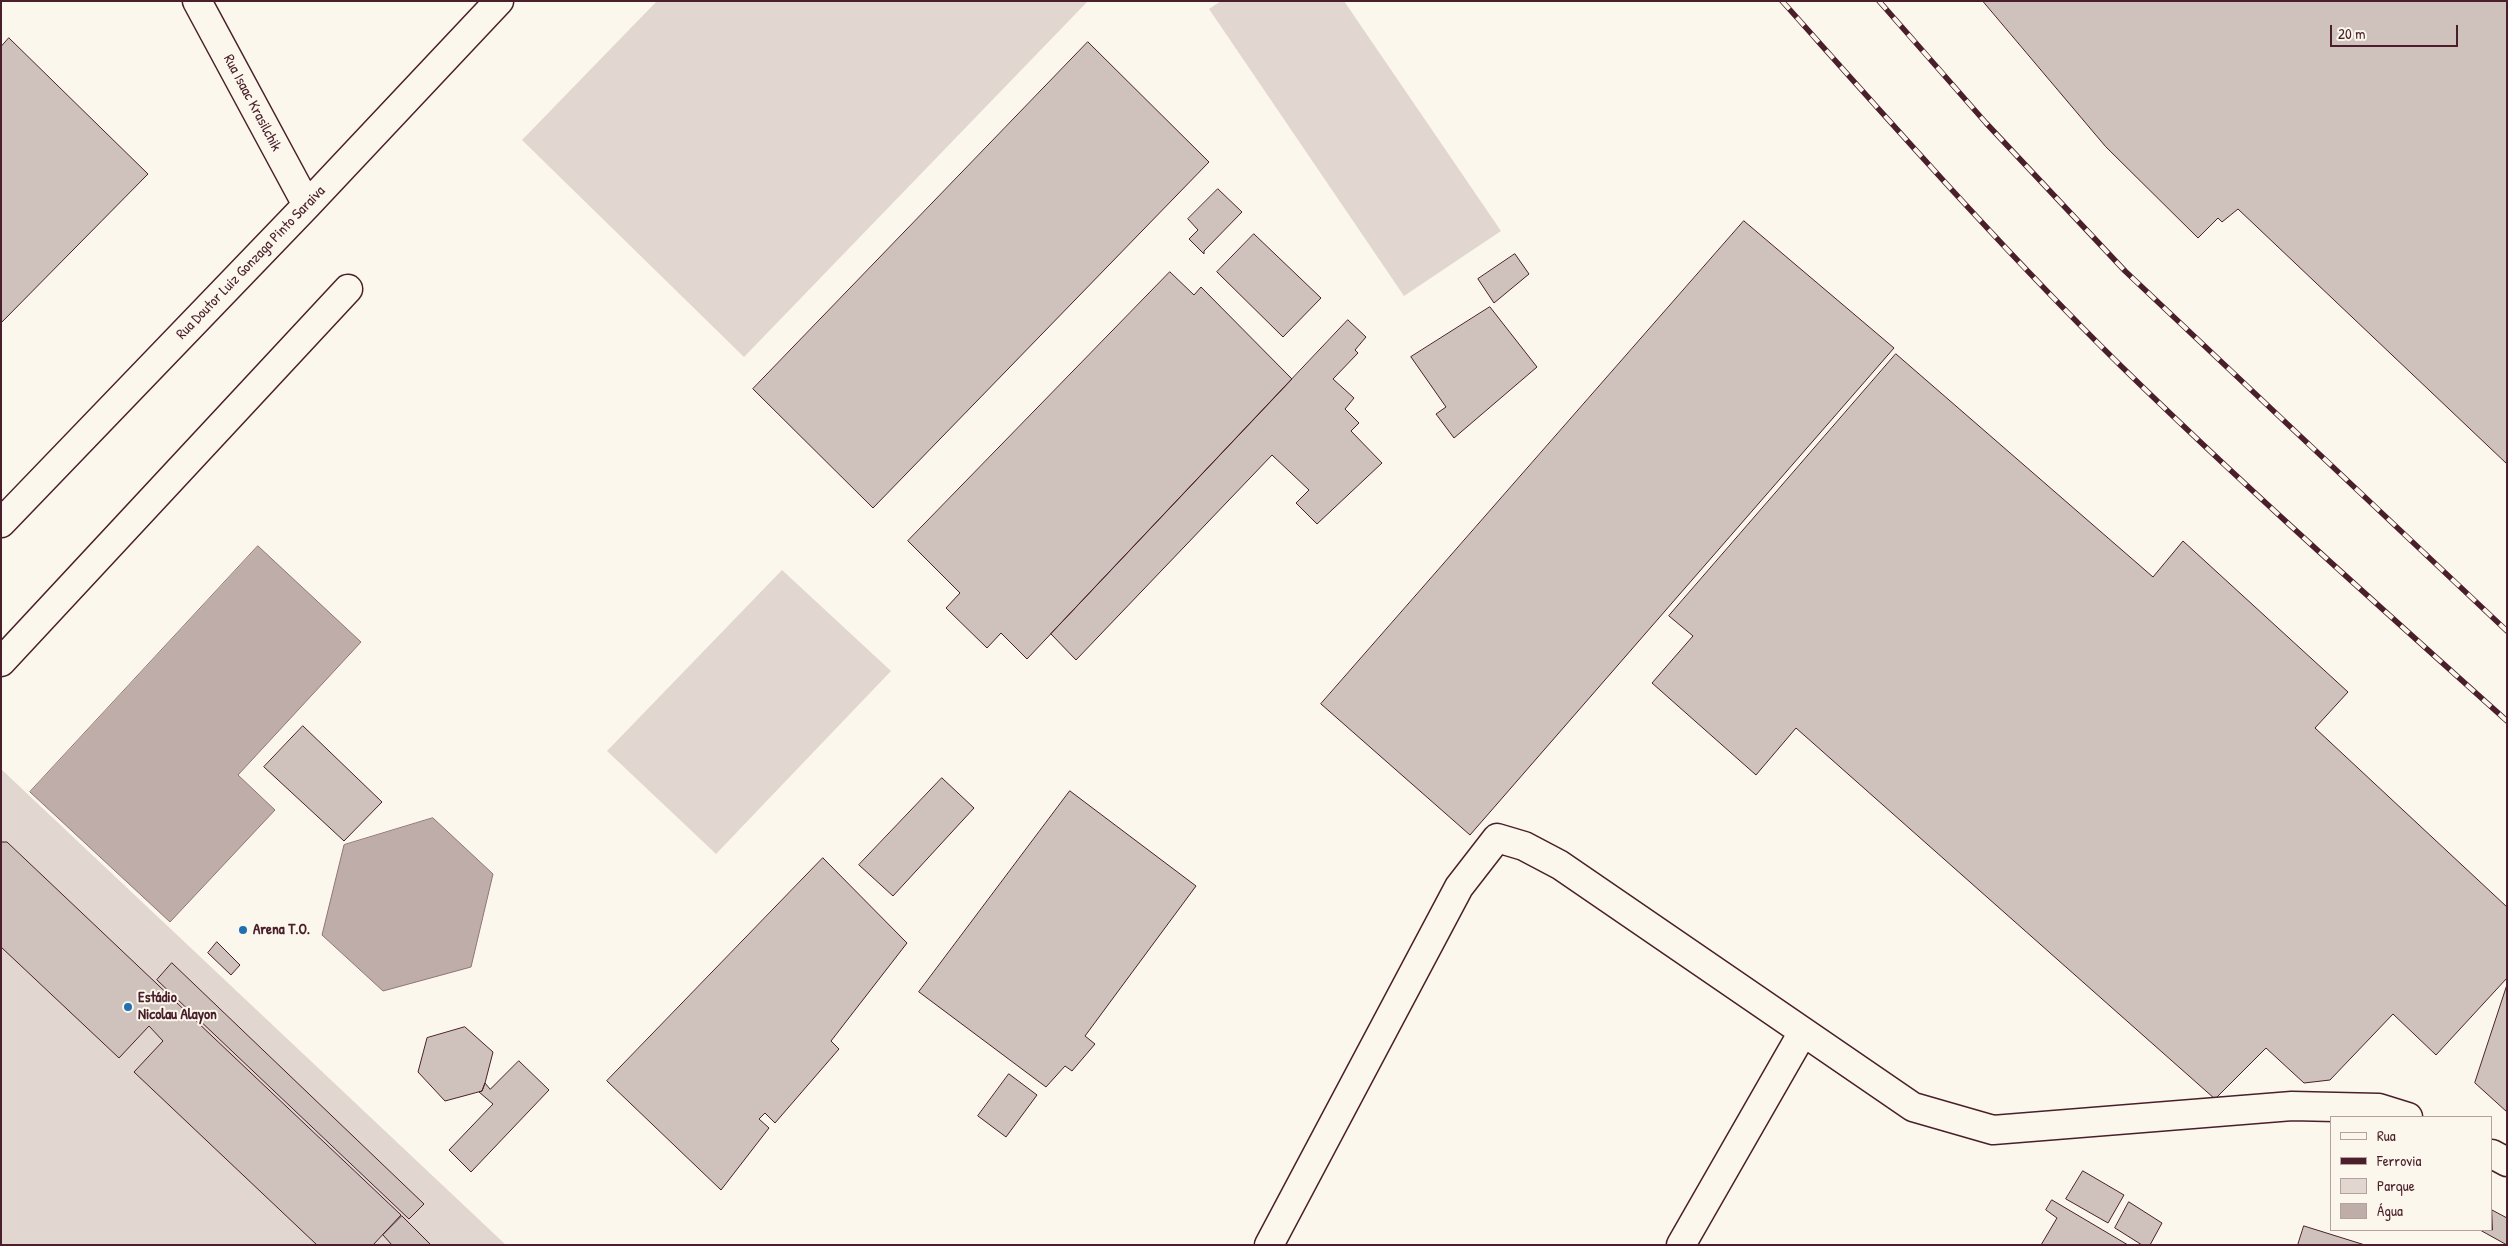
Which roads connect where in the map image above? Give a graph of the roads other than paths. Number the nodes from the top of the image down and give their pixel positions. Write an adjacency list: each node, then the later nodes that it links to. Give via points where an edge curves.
1 (197, 1): 3 (street, Rua Isaac Krasilchik)
2 (499, 1): 3 (street, Rua Doutor Luiz Gonzaga Pinto Saraiva)
3 (307, 205): 5 (street, Rua Doutor Luiz Gonzaga Pinto Saraiva)
4 (348, 289): 6 (street)
5 (1, 523)
6 (1, 662)
7 (1803, 1032): 8 (street, via 1913,1107 1993,1130 2292,1106 2380,1108); 11 (street, via 1560,865 1524,846 1497,838 1459,887); 12 (street)
8 (2405, 1116)
9 (2493, 1155): 10 (street)
10 (2507, 1162)
11 (1269, 1245)
12 (1681, 1245)

